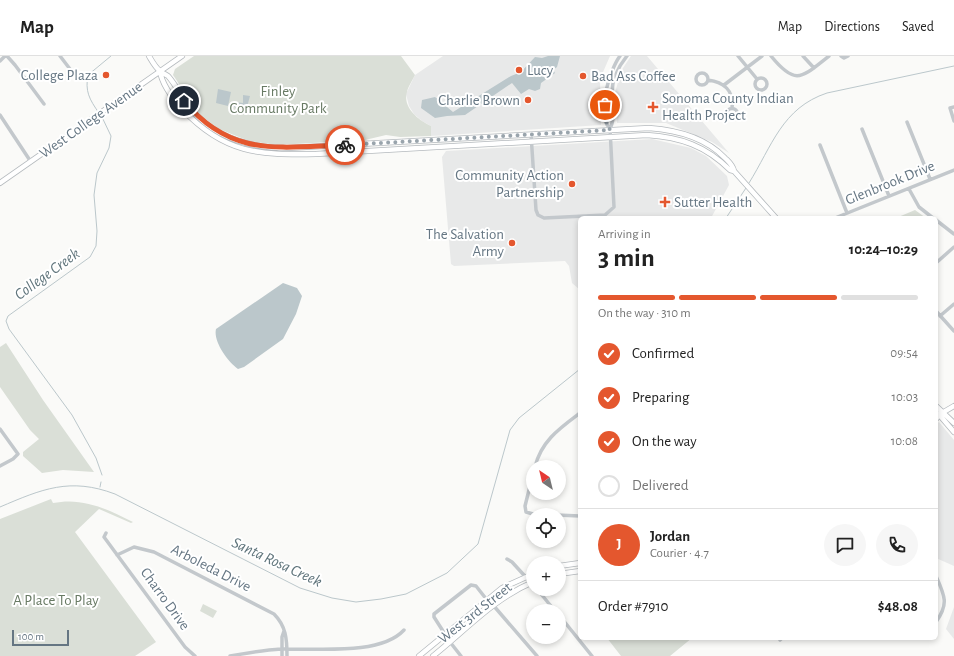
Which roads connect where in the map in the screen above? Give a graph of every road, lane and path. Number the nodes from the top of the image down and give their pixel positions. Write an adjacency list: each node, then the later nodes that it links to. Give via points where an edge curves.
1 (6, 56): 15 (street); 23 (street)
2 (60, 56): 19 (street)
3 (149, 56): 18 (main road)
4 (182, 56): 18 (main road, West College Avenue)
5 (620, 56): 31 (street, via 611,70 607,83 606,121)
6 (627, 56): 31 (street, via 614,79 613,122)
7 (732, 56): 8 (street)
8 (738, 56): 16 (street)
9 (762, 56): 16 (street)
10 (770, 56): 17 (street, via 781,69 796,76 804,76)
11 (804, 56): 17 (street)
12 (829, 56): 17 (street)
13 (841, 56): 14 (street)
14 (848, 56)
15 (0, 61)
16 (747, 68): 20 (street); 22 (street)
17 (814, 68)
18 (160, 71): 27 (main road, via 161,80); 30 (main road, via 167,75 202,121); 37 (main road, West College Avenue)
19 (73, 73)
20 (757, 79)
21 (708, 80): 22 (street)
22 (724, 85): 25 (street, via 730,93)
23 (44, 104)
24 (954, 107): 28 (street, via 950,108)
25 (732, 108)
26 (0, 115): 37 (street)
27 (188, 115): 30 (main road, via 210,130); 35 (main road, via 219,140 261,154 316,154)
28 (954, 121)
29 (907, 122): 40 (street)
30 (215, 129): 33 (main road, via 245,143 269,148)
31 (610, 129): 33 (main road); 34 (street); 38 (main road, via 665,129 687,134 716,149)
32 (862, 129): 43 (street)
33 (531, 134): 35 (street)
34 (611, 137): 35 (main road); 38 (main road, via 647,135 675,138 701,147 730,170); 46 (street, via 614,207 605,215)
35 (531, 141): 45 (street, via 538,215 544,218)
36 (820, 145): 44 (street)
37 (31, 162): 41 (main road, West College Avenue)
38 (734, 170): 47 (main road)
39 (954, 170): 40 (street, Glenbrook Drive)
40 (930, 179): 42 (street, Glenbrook Drive)
41 (0, 183)
42 (908, 189): 43 (street, Glenbrook Drive); 49 (street, via 919,207)
43 (889, 196): 44 (street, Glenbrook Drive)
44 (847, 213): 48 (street, Glenbrook Drive)
45 (578, 216)
46 (585, 216)
47 (774, 216)
48 (840, 216)
49 (930, 216)
50 (938, 222): 51 (street)
51 (954, 234)
52 (954, 247): 53 (street)
53 (938, 260)
54 (954, 304): 56 (street)
55 (938, 314): 56 (street)
56 (940, 316): 57 (street)
57 (954, 331)
58 (954, 406): 60 (main road)
59 (938, 408): 60 (main road)
60 (942, 413): 61 (main road); 63 (main road); 64 (main road); 66 (main road, via 942,418)
61 (938, 414)
62 (578, 415): 67 (street, via 549,439)
63 (938, 417)
64 (954, 423)
65 (0, 429): 68 (street, via 18,454)
66 (954, 432)
67 (537, 460)
68 (0, 466)
69 (526, 500): 70 (street, via 526,512 532,514)
70 (578, 516)
71 (106, 533): 72 (street, Charro Drive, via 104,537)
72 (117, 555): 92 (street, Arboleda Drive, via 134,547 154,552 274,614 280,620 287,636); 93 (street, Charro Drive, via 185,647)
73 (507, 559): 78 (street)
74 (578, 563): 75 (main road)
75 (566, 565)
76 (578, 571): 77 (main road)
77 (566, 573)
78 (525, 576): 82 (main road, West 3rd Street, via 502,588)
79 (938, 581): 85 (street, via 944,596 944,611)
80 (526, 586): 84 (main road, West 3rd Street)
81 (543, 596): 83 (street)
82 (487, 600): 88 (main road, West 3rd Street); 88 (street, via 476,586 471,585 437,612 434,617)
83 (549, 604)
84 (493, 605): 91 (main road, West 3rd Street); 100 (street)
85 (938, 619)
86 (566, 624): 89 (street)
87 (404, 630): 92 (street, via 397,639 361,650)
88 (446, 634): 91 (street); 97 (main road, West 3rd Street)
89 (578, 639)
90 (579, 640): 101 (street)
91 (450, 642): 98 (main road, West 3rd Street); 99 (street)
92 (284, 649): 94 (street); 95 (street, Arboleda Drive); 96 (street, Arboleda Drive)
93 (195, 656)
94 (230, 656)
95 (282, 656)
96 (287, 656)
97 (419, 656)
98 (433, 656)
99 (461, 656)
100 (537, 656)
101 (592, 656)

